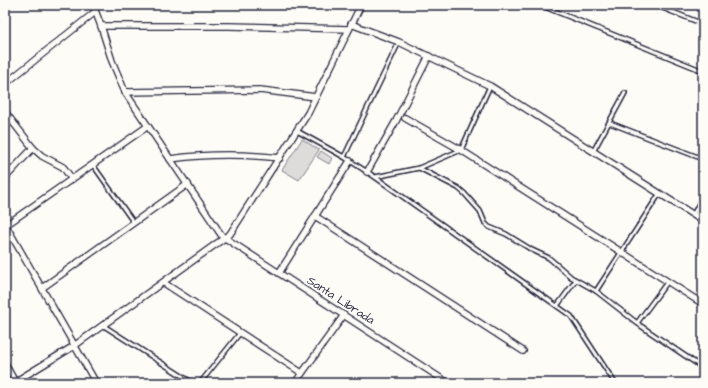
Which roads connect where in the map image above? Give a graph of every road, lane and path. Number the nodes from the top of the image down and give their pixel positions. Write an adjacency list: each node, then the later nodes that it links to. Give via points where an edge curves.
1 (93, 5): 5 (street)
2 (361, 5): 8 (street)
3 (540, 5): 11 (lane)
4 (655, 5): 6 (lane)
5 (95, 12): 7 (street); 12 (street)
6 (703, 24)
7 (101, 26): 8 (street); 14 (street)
8 (350, 27): 9 (street); 16 (street)
9 (399, 42): 10 (street); 25 (lane)
10 (428, 56): 13 (street); 32 (street)
11 (703, 72)
12 (5, 84)
13 (490, 86): 23 (lane); 24 (street)
14 (125, 92): 16 (street, via 260,90); 20 (street)
15 (625, 93): 19 (lane)
16 (316, 97): 21 (street)
17 (5, 112): 22 (street)
18 (405, 118): 23 (street)
19 (610, 122): 24 (lane); 28 (lane)
20 (148, 126): 27 (street); 30 (street)
21 (297, 131): 25 (lane); 26 (street)
22 (33, 148): 34 (street); 35 (street, via 42,156 64,167)
23 (461, 150): 31 (lane); 45 (street)
24 (594, 150): 37 (street)
25 (344, 157): 29 (lane)
26 (280, 158): 27 (street, via 190,156); 44 (street, via 230,234)
27 (170, 159): 36 (street)
28 (703, 159)
29 (350, 161): 32 (lane); 40 (street)
30 (92, 164): 35 (street); 42 (lane)
31 (419, 168): 33 (lane); 47 (lane, via 464,193 480,211 489,227 545,256)
32 (367, 172): 33 (lane)
33 (375, 177): 53 (lane)
34 (5, 178)
35 (72, 179): 43 (street)
36 (188, 184): 42 (street); 44 (street)
37 (660, 193): 39 (street); 45 (lane)
38 (703, 196): 39 (lane)
39 (693, 215): 41 (street)
40 (315, 216): 46 (street); 59 (street)
41 (703, 221)
42 (134, 223): 50 (street)
43 (5, 225): 50 (street)
44 (224, 237): 46 (street, Santa Librada); 49 (street)
45 (622, 252): 48 (street); 51 (lane)
46 (278, 272): 54 (street, Santa Librada)
47 (576, 280): 51 (lane); 53 (lane)
48 (668, 281): 52 (street); 55 (lane)
49 (164, 283): 56 (street); 57 (street)
50 (42, 288): 58 (street)
51 (596, 291): 55 (lane)
52 (703, 304)
53 (557, 306): 71 (lane, via 571,316)
54 (344, 315): 62 (street); 63 (street, Santa Librada)
55 (637, 323): 61 (lane)
56 (104, 326): 58 (street); 66 (lane)
57 (240, 332): 62 (street); 67 (lane)
58 (74, 346): 64 (street); 65 (street)
59 (523, 351)
60 (5, 364): 64 (street)
61 (703, 368)
62 (302, 373): 68 (street)
63 (437, 376): 69 (street); 70 (street, Santa Librada)
64 (14, 382)
65 (96, 383)
66 (193, 383)
67 (200, 383)
68 (295, 383)
69 (436, 383)
70 (448, 383)
71 (614, 383)

